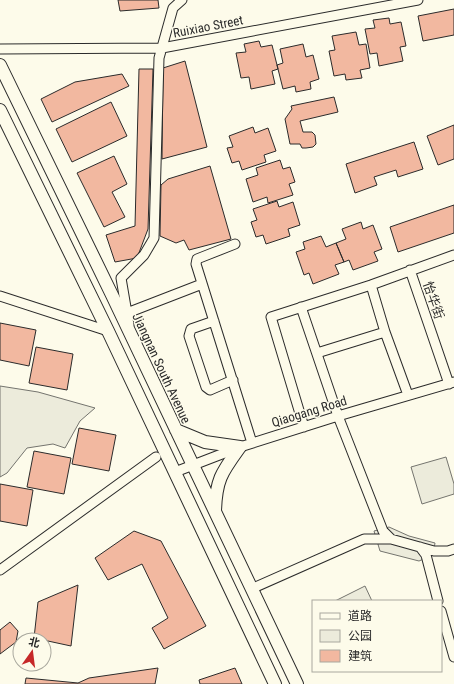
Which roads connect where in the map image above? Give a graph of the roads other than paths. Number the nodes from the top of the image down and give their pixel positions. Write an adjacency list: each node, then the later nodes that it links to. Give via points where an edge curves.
1 (182, 0): 3 (street)
2 (418, 0): 4 (street, Ruixiao Street)
3 (172, 4): 4 (street)
4 (162, 48): 5 (street, Ruixiao Street); 15 (street, via 154,238 144,255 121,278)
5 (0, 49)
6 (0, 65): 19 (main road, Jiangnan South Avenue)
7 (0, 110): 17 (main road)
8 (234, 244): 11 (street, via 197,259)
9 (454, 255): 10 (street)
10 (410, 270): 12 (street); 22 (street, 怡华街)
11 (202, 284): 15 (street); 16 (street)
12 (371, 284): 14 (street); 18 (street)
13 (0, 296): 17 (street)
14 (301, 307): 20 (street); 25 (street, via 271,318)
15 (128, 313): 19 (street)
16 (214, 321): 21 (street); 21 (street, via 191,329 189,336 206,387 210,390)
17 (108, 331): 31 (main road)
18 (385, 332): 20 (street); 23 (street)
19 (130, 334): 26 (main road, Jiangnan South Avenue)
20 (317, 353): 24 (street)
21 (233, 380): 27 (street)
22 (451, 383): 23 (street, Qiaogang Road)
23 (408, 395): 24 (street, Qiaogang Road)
24 (338, 416): 25 (street, Qiaogang Road); 33 (street, via 383,531)
25 (304, 427): 27 (street, Qiaogang Road)
26 (176, 430): 28 (main road, via 205,442); 30 (main road, Jiangnan South Avenue)
27 (252, 443): 28 (street, Qiaogang Road)
28 (240, 447): 30 (street, Qiaogang Road); 32 (main road, via 218,480)
29 (156, 457): 36 (street)
30 (192, 465): 31 (street, Qiaogang Road); 32 (main road, Jiangnan South Avenue)
31 (175, 472): 41 (main road)
32 (215, 514): 37 (main road, Jiangnan South Avenue)
33 (391, 538): 34 (street); 37 (street, via 364,539)
34 (420, 547): 35 (street, via 434,551); 38 (street, via 426,556)
35 (454, 549)
36 (0, 570)
37 (251, 589): 42 (main road, Jiangnan South Avenue)
38 (438, 600)
39 (442, 615): 40 (street)
40 (454, 657)
41 (275, 684)
42 (297, 684)

